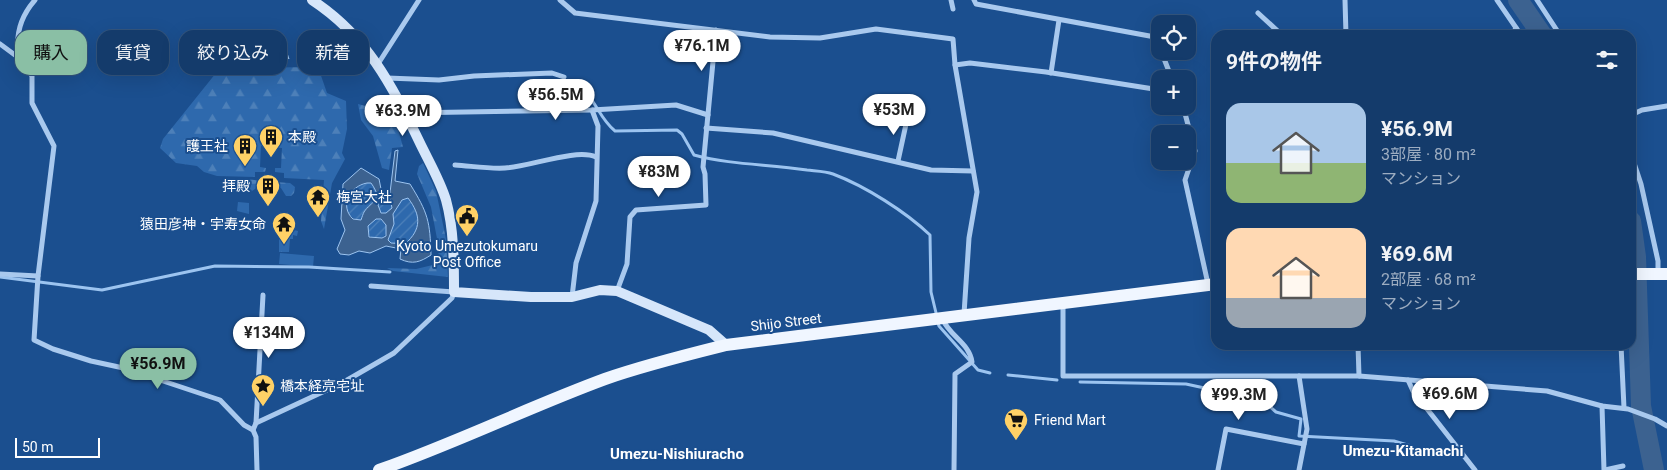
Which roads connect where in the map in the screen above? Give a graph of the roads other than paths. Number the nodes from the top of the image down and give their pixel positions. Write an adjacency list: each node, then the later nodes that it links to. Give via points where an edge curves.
1 (35, 0): 14 (street)
2 (312, 0): 22 (main road, via 331,12)
3 (420, 0): 22 (street)
4 (560, 0): 15 (street, via 575,13)
5 (952, 0): 10 (street)
6 (974, 0): 12 (street, via 976,4)
7 (1345, 0): 17 (street)
8 (1498, 0): 13 (street)
9 (1537, 0): 18 (street)
10 (952, 9)
11 (1258, 13): 16 (street)
12 (1059, 20): 19 (street); 24 (street)
13 (1516, 28)
14 (19, 30)
15 (716, 30): 23 (street, via 770,37 820,38 876,29 953,39); 34 (street)
16 (1277, 30)
17 (1346, 30)
18 (1557, 30)
19 (1151, 36)
20 (0, 44): 21 (street)
21 (15, 55)
22 (378, 64): 27 (main road)
23 (955, 65): 24 (street); 41 (street)
24 (1051, 73): 28 (street)
25 (31, 75): 45 (street, via 32,103 54,146)
26 (564, 76): 27 (street, via 552,73 439,80)
27 (387, 78): 31 (main road)
28 (1151, 89)
29 (1667, 106): 32 (street)
30 (592, 110): 31 (street); 34 (street, via 676,106); 37 (street, via 598,126)
31 (405, 113): 50 (main road, via 446,200 452,233)
32 (1636, 113)
33 (908, 114): 38 (street)
34 (708, 115): 36 (street)
35 (1185, 115): 46 (street, via 1195,151 1185,180)
36 (706, 128): 38 (street, via 773,134); 49 (street, via 703,167 706,205 636,210 630,217 627,264)
37 (596, 157): 39 (street, via 558,158 506,168); 52 (street, via 596,201 576,263)
38 (898, 162): 41 (street, via 931,170)
39 (455, 165)
40 (1636, 169): 44 (street, via 1658,261)
41 (973, 170): 54 (street, via 976,192)
42 (0, 274): 45 (street)
43 (1636, 274): 44 (main road)
44 (1658, 274)
45 (38, 276): 66 (street, via 34,340 53,349 142,372 220,400)
46 (1211, 280)
47 (1211, 284): 53 (main road, Shijo Street)
48 (371, 286): 50 (street)
49 (617, 291): 52 (main road, via 600,290); 56 (main road, via 709,330)
50 (454, 292): 52 (main road); 64 (street, via 452,298 394,354 342,383)
51 (263, 295): 64 (street)
52 (572, 297)
53 (1063, 304): 54 (main road, Shijo Street); 59 (street, via 1063,376)
54 (964, 314): 55 (main road, Shijo Street)
55 (942, 317): 56 (main road, Shijo Street); 71 (street, via 946,326 971,352 972,362 956,374)
56 (726, 345): 70 (main road, Shijo Street, via 647,365 604,380)
57 (1358, 350): 60 (street)
58 (1621, 350): 63 (street)
59 (1298, 376): 60 (street); 67 (street, via 1307,429)
60 (1359, 376): 61 (street)
61 (1408, 380): 62 (street, via 1548,390); 74 (street)
62 (1602, 406): 63 (street); 75 (street)
63 (1626, 409): 65 (street)
64 (256, 423): 66 (street)
65 (1667, 426)
66 (253, 430): 69 (street)
67 (1304, 444): 72 (street, via 1226,429); 73 (street)
68 (1623, 466): 75 (street)
69 (257, 470)
70 (379, 470)
71 (954, 470)
72 (1218, 470)
73 (1299, 470)
74 (1475, 470)
75 (1604, 470)

